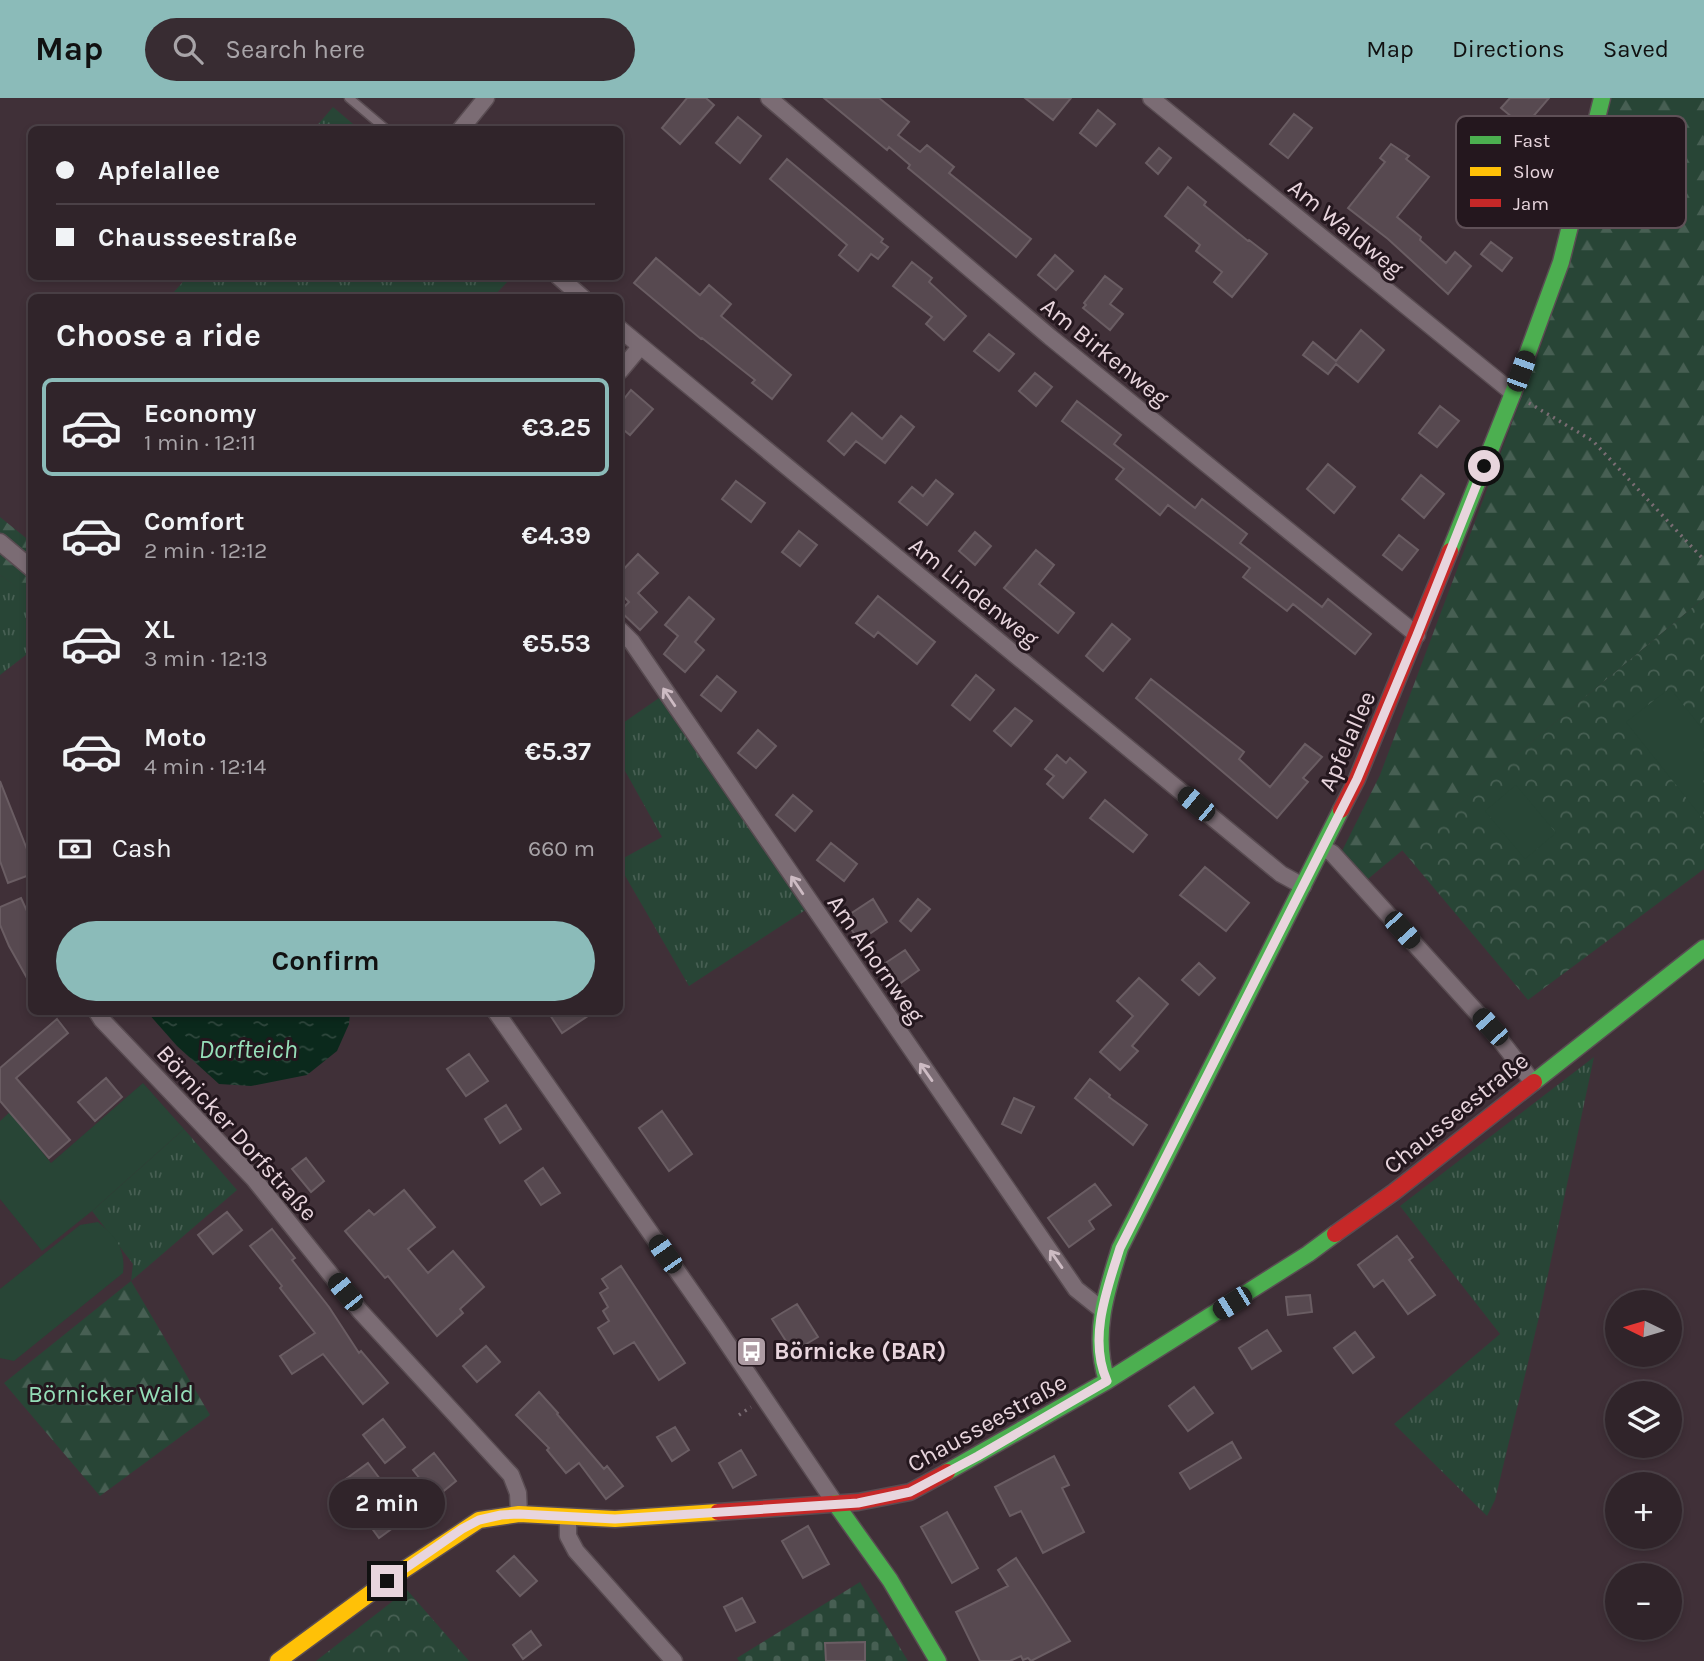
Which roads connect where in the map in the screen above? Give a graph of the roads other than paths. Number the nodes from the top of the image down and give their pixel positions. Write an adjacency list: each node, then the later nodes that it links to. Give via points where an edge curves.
1 (349, 98): 7 (lane)
2 (486, 98): 8 (street)
3 (769, 98): 19 (street, Am Birkenweg, via 1050,337)
4 (1151, 98): 15 (street, Am Waldweg)
5 (1602, 98): 6 (main road, Apfelallee)
6 (1598, 116)
7 (382, 126)
8 (463, 126)
9 (1570, 228): 15 (main road, Apfelallee)
10 (563, 280): 11 (street)
11 (578, 294)
12 (623, 332): 13 (street, Am Lindenweg)
13 (640, 347): 14 (street); 21 (street, Am Lindenweg, via 1281,874)
14 (623, 367)
15 (1513, 393): 19 (main road, Apfelallee)
16 (0, 542): 17 (street)
17 (28, 566)
18 (623, 634): 26 (street, Am Ahornweg, one-way to 18, via 1076,1289)
19 (1417, 635): 20 (main road, Apfelallee)
20 (1323, 848): 21 (main road, Apfelallee); 25 (street, via 1490,1027)
21 (1303, 886): 26 (main road, Apfelallee, via 1120,1248)
22 (1704, 948): 25 (main road, Chausseestraße)
23 (99, 1015): 29 (street, Börnicker Dorfstraße, via 254,1179 360,1311 511,1475)
24 (498, 1015): 28 (street)
25 (1532, 1082): 27 (main road, Chausseestraße, via 1308,1255)
26 (1101, 1310): 27 (main road, Apfelallee, via 1100,1367)
27 (1107, 1381): 28 (main road, Chausseestraße, via 910,1492)
28 (835, 1503): 30 (main road, Chausseestraße, via 615,1519); 33 (main road, via 914,1616)
29 (519, 1514): 30 (main road, Chausseestraße); 31 (main road, Chausseestraße, via 479,1520 462,1529)
30 (568, 1518): 32 (street, via 572,1544)
31 (278, 1661)
32 (674, 1661)
33 (937, 1661)

